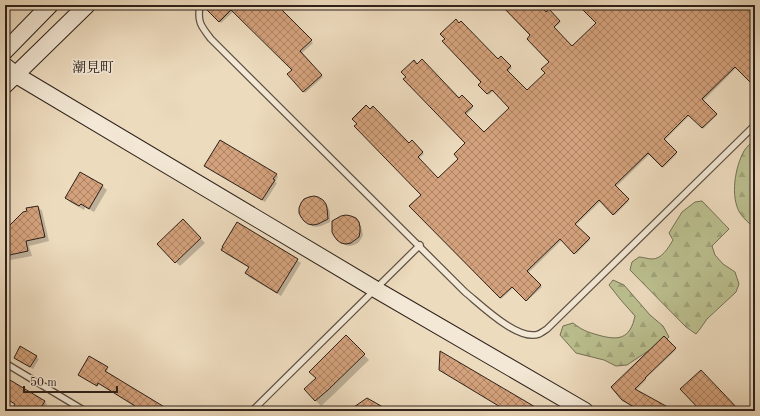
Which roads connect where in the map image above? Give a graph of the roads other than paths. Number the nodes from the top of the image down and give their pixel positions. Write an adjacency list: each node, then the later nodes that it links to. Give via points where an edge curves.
1 (50, 5): 4 (street)
2 (87, 5): 5 (street)
3 (200, 5): 7 (lane, via 198,15 211,39)
4 (5, 51)
5 (9, 75): 8 (street)
6 (755, 125): 7 (lane, via 538,335 526,334 499,321 465,292)
7 (420, 245): 8 (lane)
8 (375, 289): 11 (lane); 12 (street)
9 (5, 363): 10 (lane)
10 (85, 411)
11 (252, 411)
12 (585, 411)

